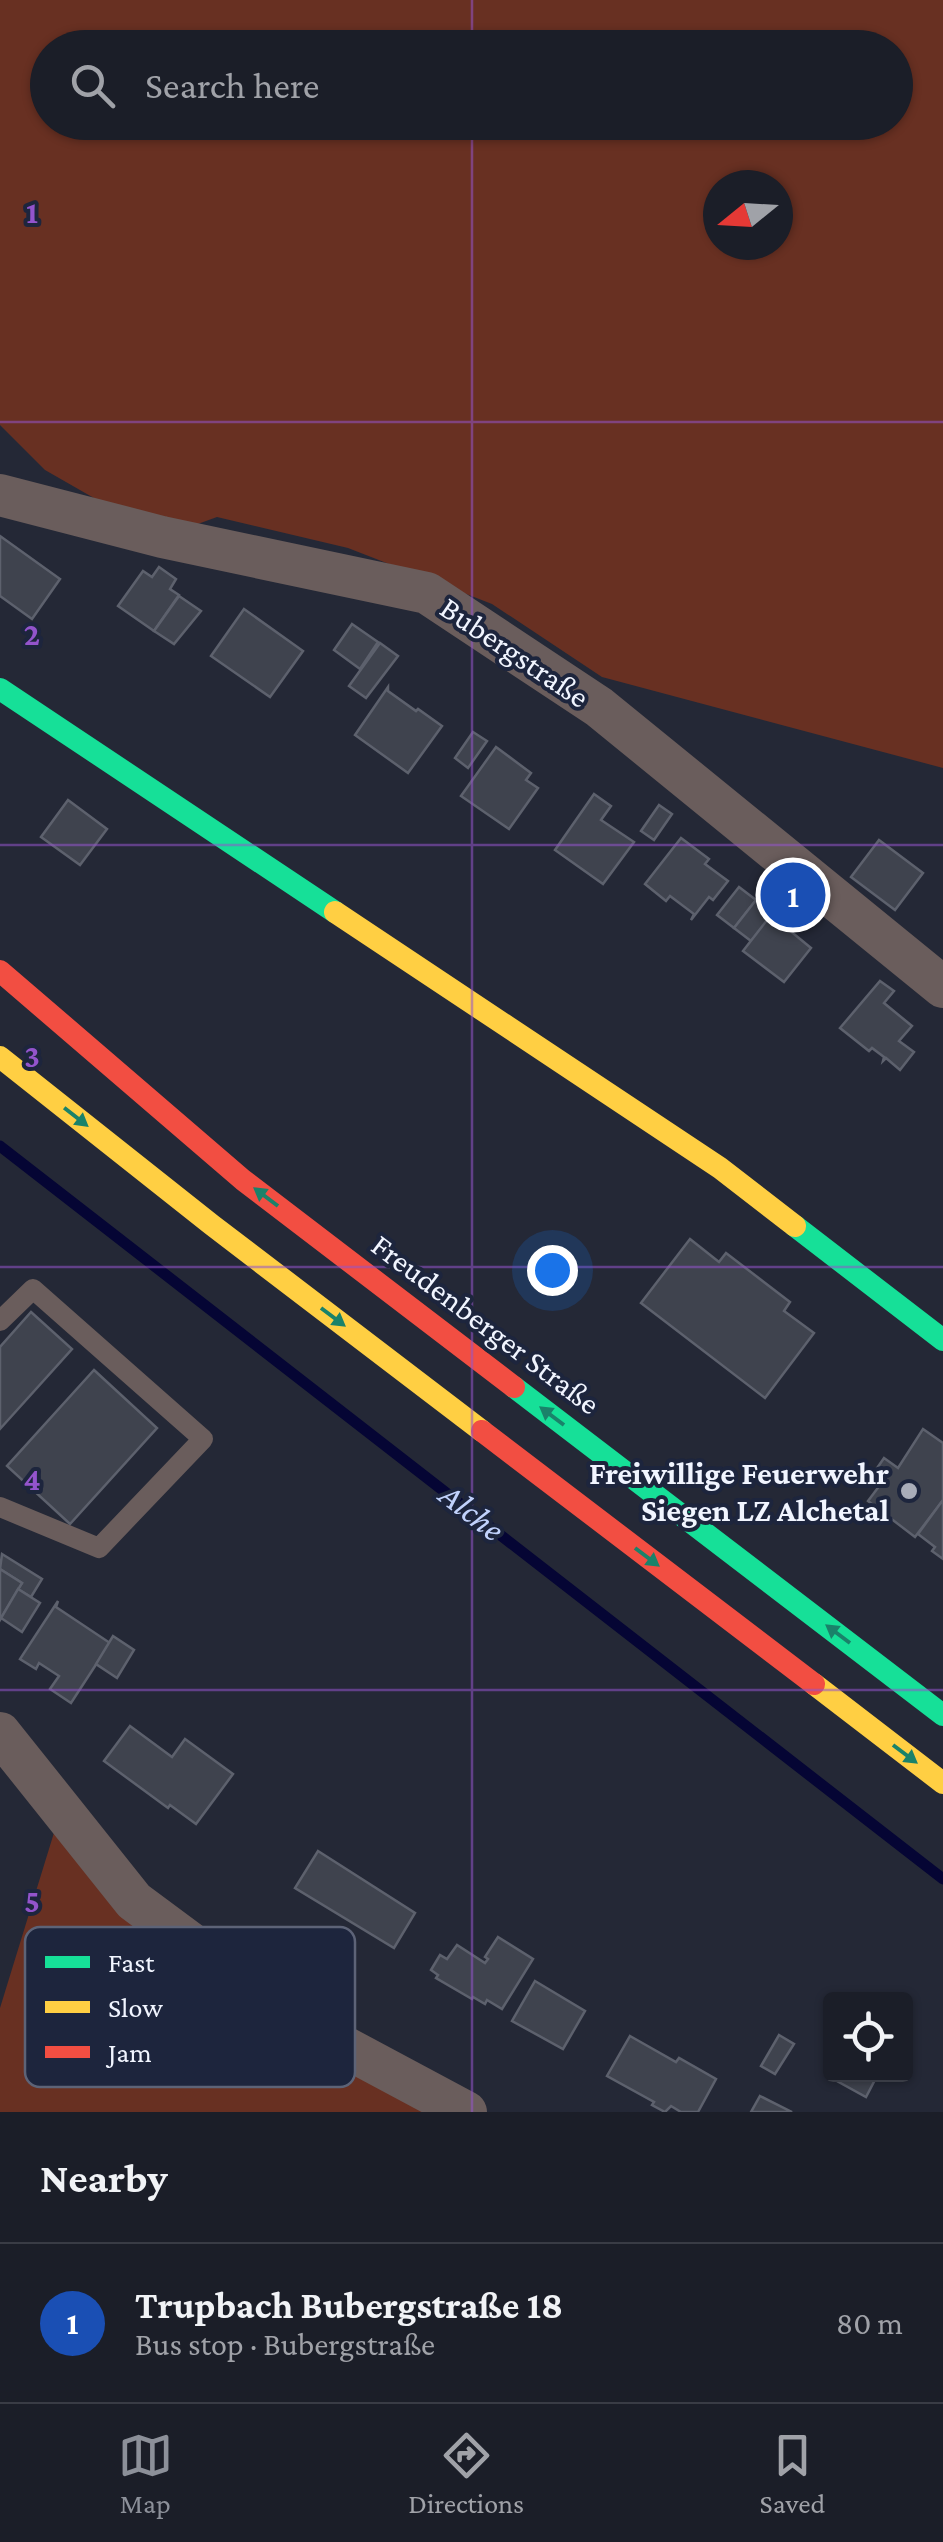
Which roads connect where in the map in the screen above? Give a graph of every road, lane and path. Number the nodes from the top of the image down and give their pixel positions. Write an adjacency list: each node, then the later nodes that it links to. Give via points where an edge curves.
1 (0, 495): 4 (street, Bubergstraße, via 427,593 599,707)
2 (0, 689): 7 (main road, via 720,1168)
3 (0, 971): 9 (main road, Freudenberger Straße, one-way to 3, via 243,1180)
4 (943, 987)
5 (0, 1057): 11 (main road, one-way to 11)
6 (0, 1321): 8 (lane, via 33,1289 203,1439 99,1548)
7 (943, 1340)
8 (0, 1507)
9 (943, 1715)
10 (0, 1733): 12 (street, via 134,1901)
11 (943, 1783)
12 (169, 1927)
13 (355, 2053): 14 (street)
14 (466, 2112)

